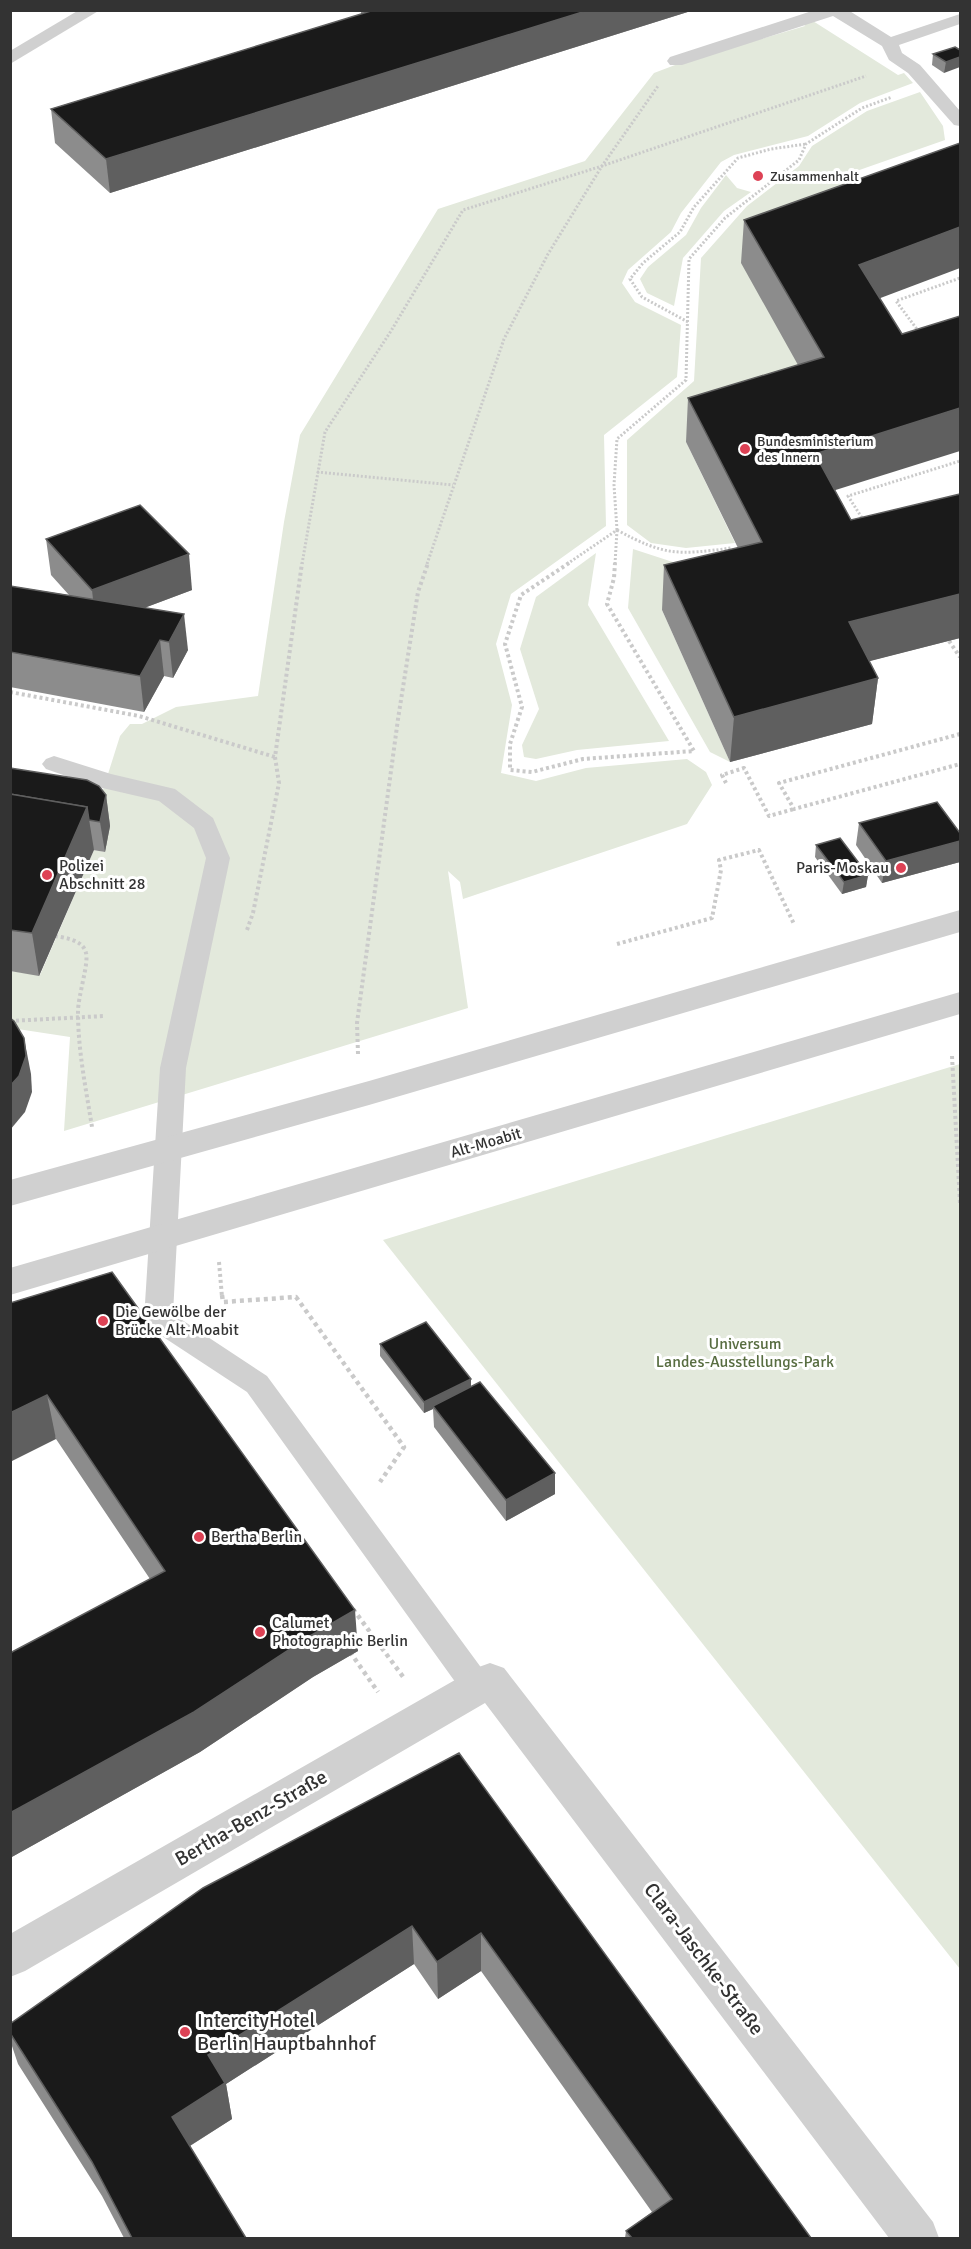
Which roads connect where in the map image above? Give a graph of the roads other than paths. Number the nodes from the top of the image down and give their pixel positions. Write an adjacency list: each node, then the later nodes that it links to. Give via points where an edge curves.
1 (92, 10): 5 (lane)
2 (834, 10): 4 (lane); 6 (lane)
3 (960, 19): 4 (lane)
4 (889, 43): 7 (lane, via 895,56 927,84)
5 (10, 59)
6 (676, 61)
7 (960, 122)
8 (54, 764): 13 (lane, via 106,782 167,795 204,824 218,858 173,1068 158,1319 257,1384 354,1520)
9 (960, 921): 11 (street)
10 (960, 1003): 12 (street, Alt-Moabit)
11 (10, 1193)
12 (10, 1282)
13 (484, 1683): 14 (street, Bertha-Benz-Straße); 15 (street, Clara-Jaschke-Straße)
14 (10, 1957)
15 (917, 2238)

